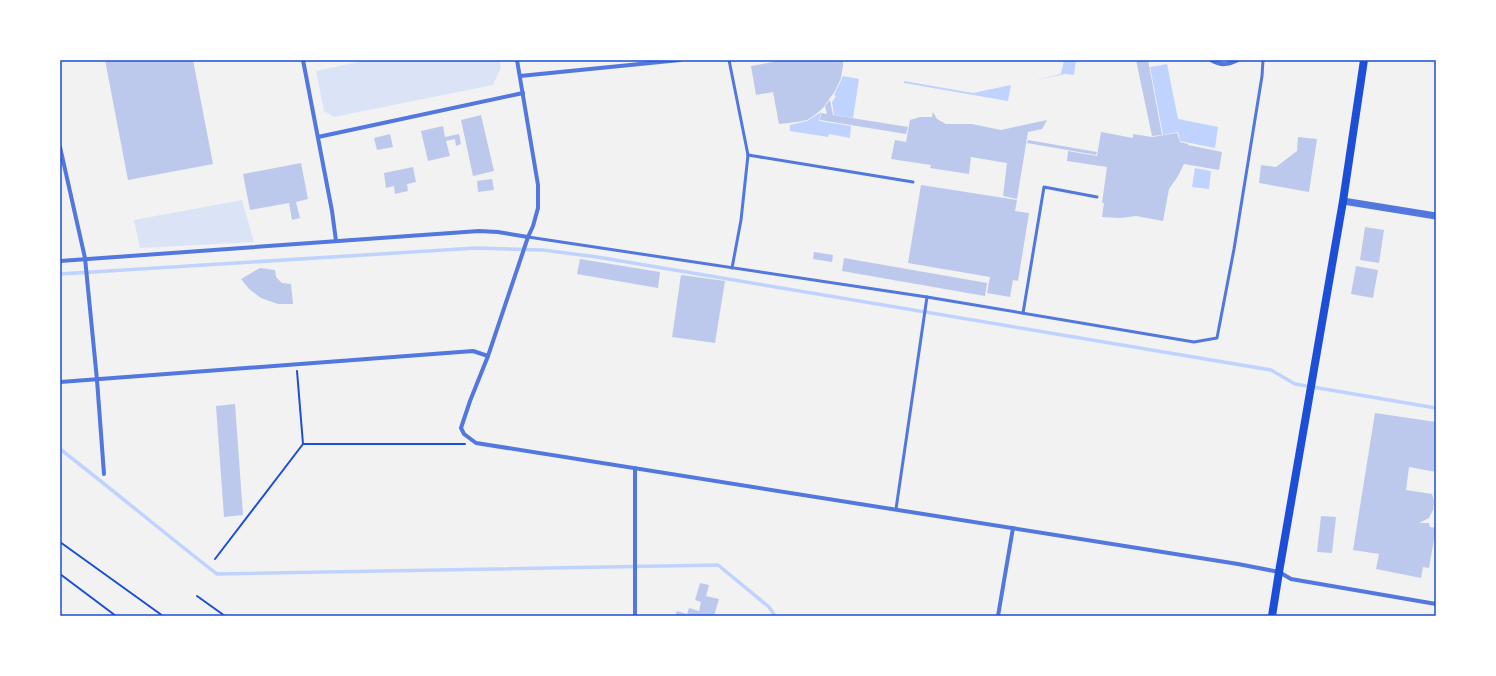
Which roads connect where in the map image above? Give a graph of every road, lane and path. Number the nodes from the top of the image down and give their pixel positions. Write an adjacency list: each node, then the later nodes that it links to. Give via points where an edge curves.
1 (303, 60): 11 (street)
2 (517, 60): 9 (street)
3 (680, 60): 9 (street)
4 (729, 60): 13 (lane)
5 (1211, 60): 6 (street, via 1222,65)
6 (1238, 60)
7 (1263, 60): 24 (lane, via 1234,249 1217,338 1194,342)
8 (1364, 60): 16 (main road)
9 (520, 76): 10 (street)
10 (523, 94): 11 (street); 18 (street, via 538,186 538,208)
11 (318, 137): 19 (street)
12 (60, 147): 20 (street)
13 (748, 155): 14 (lane); 22 (lane, via 741,220)
14 (912, 182)
15 (1097, 197): 24 (lane, via 1044,187)
16 (1343, 201): 17 (street); 37 (main road)
17 (1436, 216)
18 (528, 237): 19 (street, via 479,231); 22 (lane); 25 (street)
19 (336, 241): 20 (street)
20 (86, 258): 21 (street); 27 (street)
21 (60, 261)
22 (732, 268): 23 (lane)
23 (927, 297): 24 (lane); 33 (lane)
24 (1024, 313)
25 (488, 356): 26 (street, via 473,351); 30 (street, via 461,428 464,434 476,443)
26 (296, 364): 27 (street); 29 (path)
27 (97, 380): 28 (street); 32 (street)
28 (60, 382)
29 (303, 444): 30 (path); 36 (path)
30 (486, 444): 31 (street)
31 (636, 468): 33 (street); 44 (street)
32 (104, 474)
33 (896, 509): 34 (street)
34 (1013, 528): 37 (street); 45 (street)
35 (60, 542): 42 (path)
36 (215, 559)
37 (1279, 572): 40 (street, via 1291,579); 46 (main road)
38 (60, 574): 41 (path)
39 (197, 596): 43 (path)
40 (1436, 604)
41 (116, 616)
42 (163, 616)
43 (225, 616)
44 (635, 616)
45 (998, 616)
46 (1272, 616)

